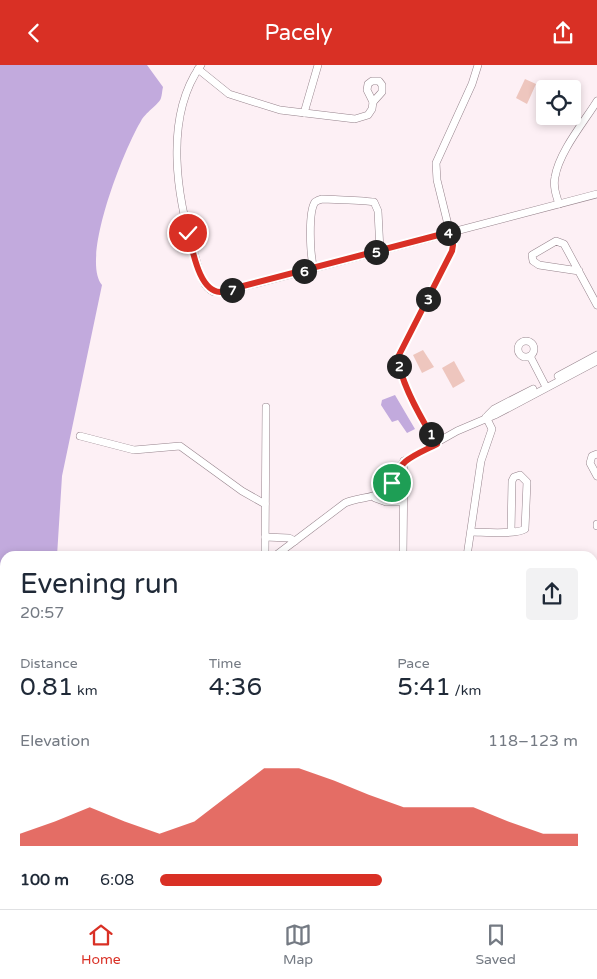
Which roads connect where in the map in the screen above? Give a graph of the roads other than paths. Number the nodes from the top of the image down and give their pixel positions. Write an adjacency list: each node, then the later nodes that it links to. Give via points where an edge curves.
1 (318, 65): 6 (street)
2 (478, 65): 9 (street, via 436,163 436,178)
3 (199, 67): 6 (street, via 229,94 272,108); 11 (street, via 181,113 177,163 185,222 203,282 211,290 222,292)
4 (597, 101): 8 (street, via 557,170 554,187)
5 (372, 103): 6 (street, via 370,113 357,119)
6 (304, 113)
7 (597, 194): 8 (street)
8 (559, 204): 9 (street)
9 (450, 232): 10 (street); 21 (street, via 452,251 398,357 404,381)
10 (380, 251): 11 (street); 11 (street, via 378,211 374,202 321,199 311,210)
11 (314, 269)
12 (579, 271): 12 (street, via 539,265 533,261 532,255 560,241); 13 (street)
13 (597, 305)
14 (597, 355): 17 (street)
15 (530, 356): 17 (street)
16 (597, 361): 17 (street)
17 (545, 385): 19 (street, via 494,409)
18 (266, 407): 27 (street)
19 (486, 417): 21 (street); 28 (street, via 492,429 481,461)
20 (80, 436): 27 (street, via 134,450 180,446)
21 (437, 444): 23 (street)
22 (597, 454): 24 (street, via 592,456 590,463)
23 (404, 461): 25 (street, via 392,483); 26 (street)
24 (597, 476)
25 (375, 498): 26 (street); 31 (street, via 345,503)
26 (404, 502): 34 (street)
27 (265, 504): 30 (street)
28 (470, 532): 29 (street); 35 (street)
29 (511, 532): 29 (street, via 524,531 527,525 527,482 520,475 512,481)
30 (265, 537): 31 (street, via 289,537); 32 (street)
31 (295, 541): 33 (street)
32 (265, 551)
33 (282, 551)
34 (404, 551)
35 (468, 551)

